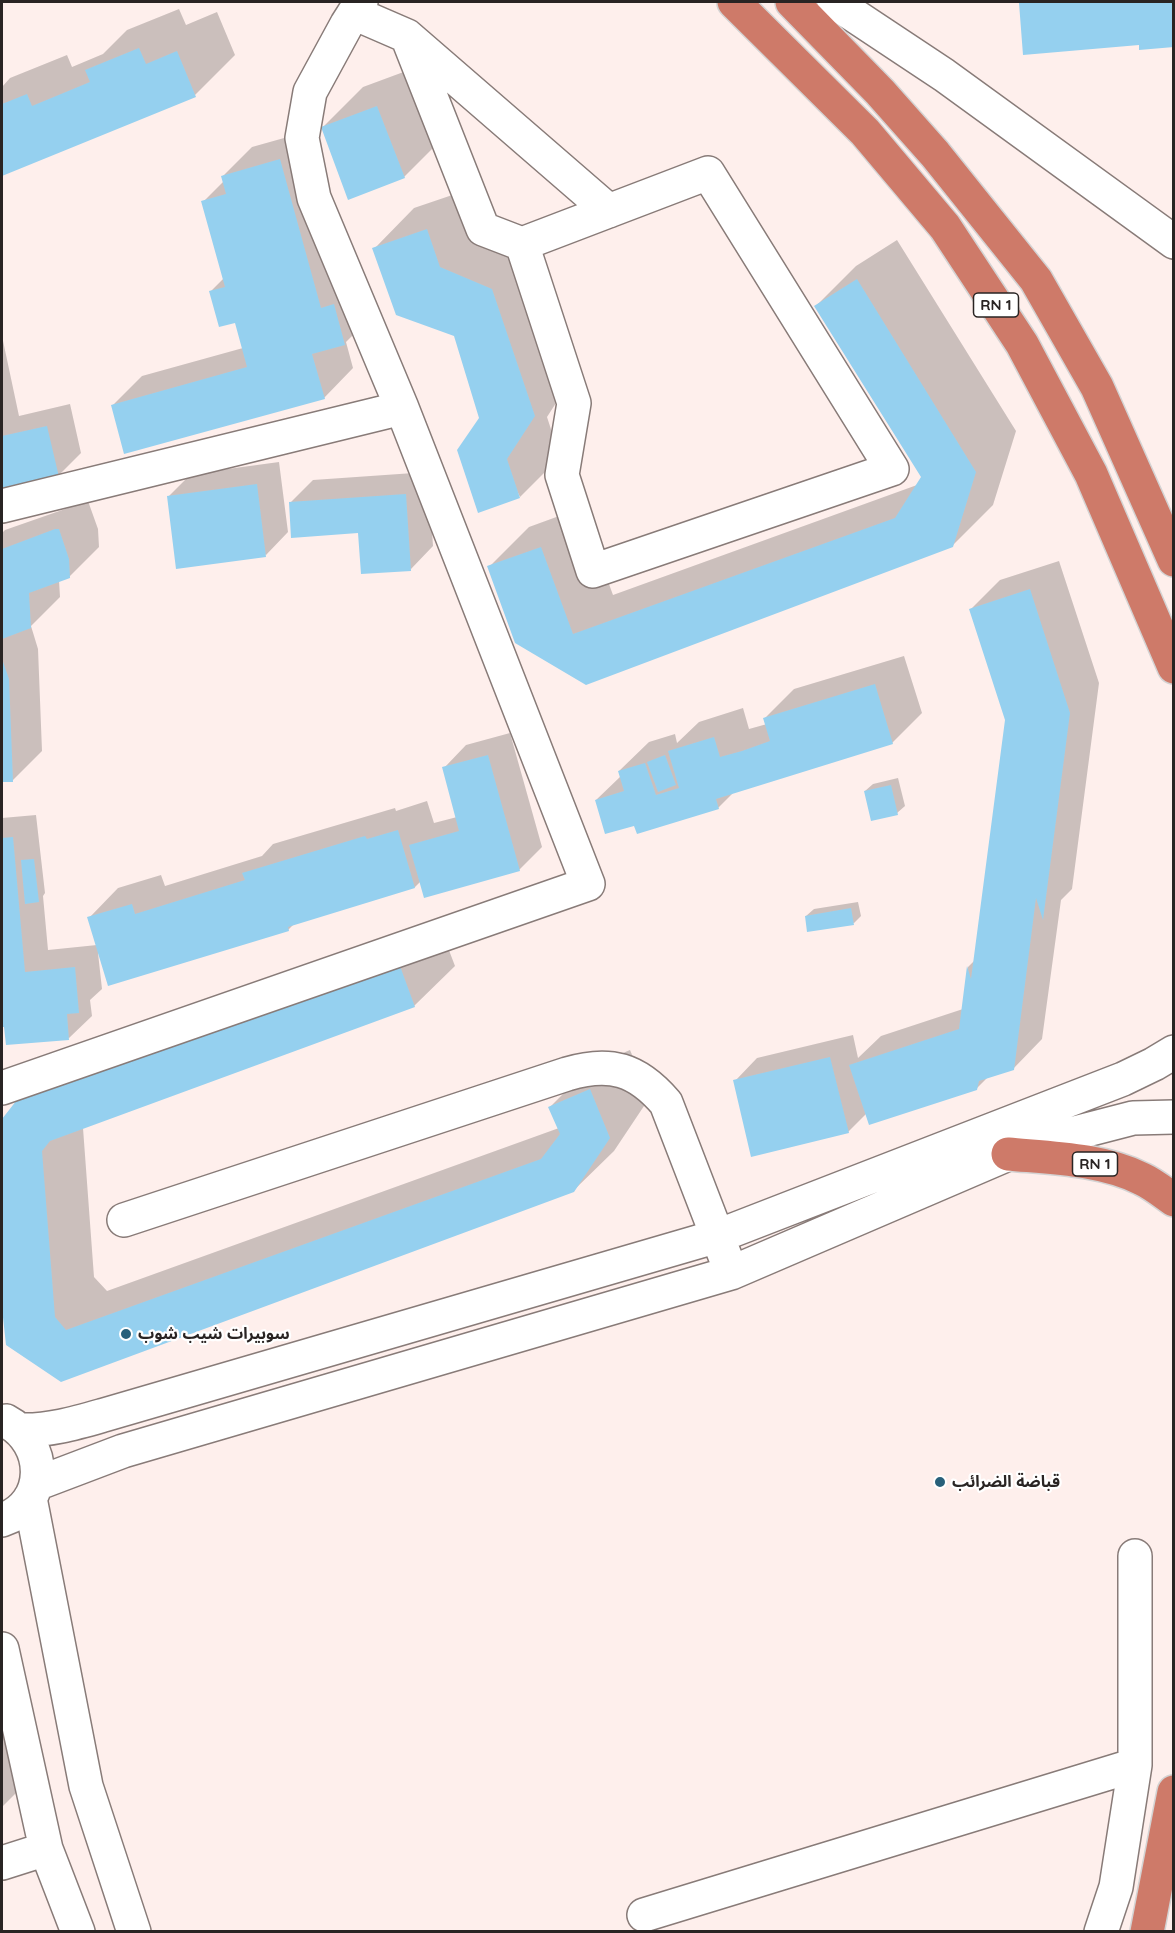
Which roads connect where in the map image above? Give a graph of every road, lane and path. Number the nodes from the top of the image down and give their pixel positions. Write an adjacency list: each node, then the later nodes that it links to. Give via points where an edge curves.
1 (734, 2): 12 (highway, RN 1, via 865,132 951,237 1022,344 1090,474)
2 (792, 2): 11 (highway, RN 1, via 935,154 1036,280 1097,387)
3 (834, 2): 7 (street, via 944,75)
4 (358, 7): 5 (street); 9 (street, via 310,92 302,138 314,198)
5 (407, 36): 6 (street); 8 (street, via 483,229)
6 (609, 211): 8 (street); 8 (street, via 708,173 892,469 593,571 562,475 574,403)
7 (1173, 242)
8 (522, 244)
9 (402, 408): 10 (street); 14 (street, via 588,884)
10 (2, 506)
11 (1173, 560)
12 (1173, 667)
13 (1173, 1052): 19 (street, via 1112,1083)
14 (2, 1089)
15 (1173, 1118): 16 (street, via 1133,1118)
16 (1008, 1154): 17 (highway, RN 1, via 1106,1166 1143,1179); 20 (street)
17 (1173, 1200)
18 (124, 1220): 19 (street, via 588,1067 611,1067 651,1086 666,1102)
19 (718, 1236): 20 (street); 21 (street, via 104,1416 38,1430)
20 (731, 1274): 22 (street, via 123,1451)
21 (8, 1420): 22 (street, via 36,1454 38,1469)
22 (33, 1491): 23 (street, via 19,1510); 32 (street, via 86,1786)
23 (2, 1520)
24 (1135, 1556): 26 (street)
25 (2, 1649): 28 (street)
26 (1135, 1765): 30 (street); 33 (street, via 1116,1887)
27 (1173, 1791): 34 (highway)
28 (46, 1849): 29 (street); 31 (street)
29 (2, 1863)
30 (644, 1915)
31 (78, 1932)
32 (134, 1932)
33 (1101, 1932)
34 (1147, 1932)

